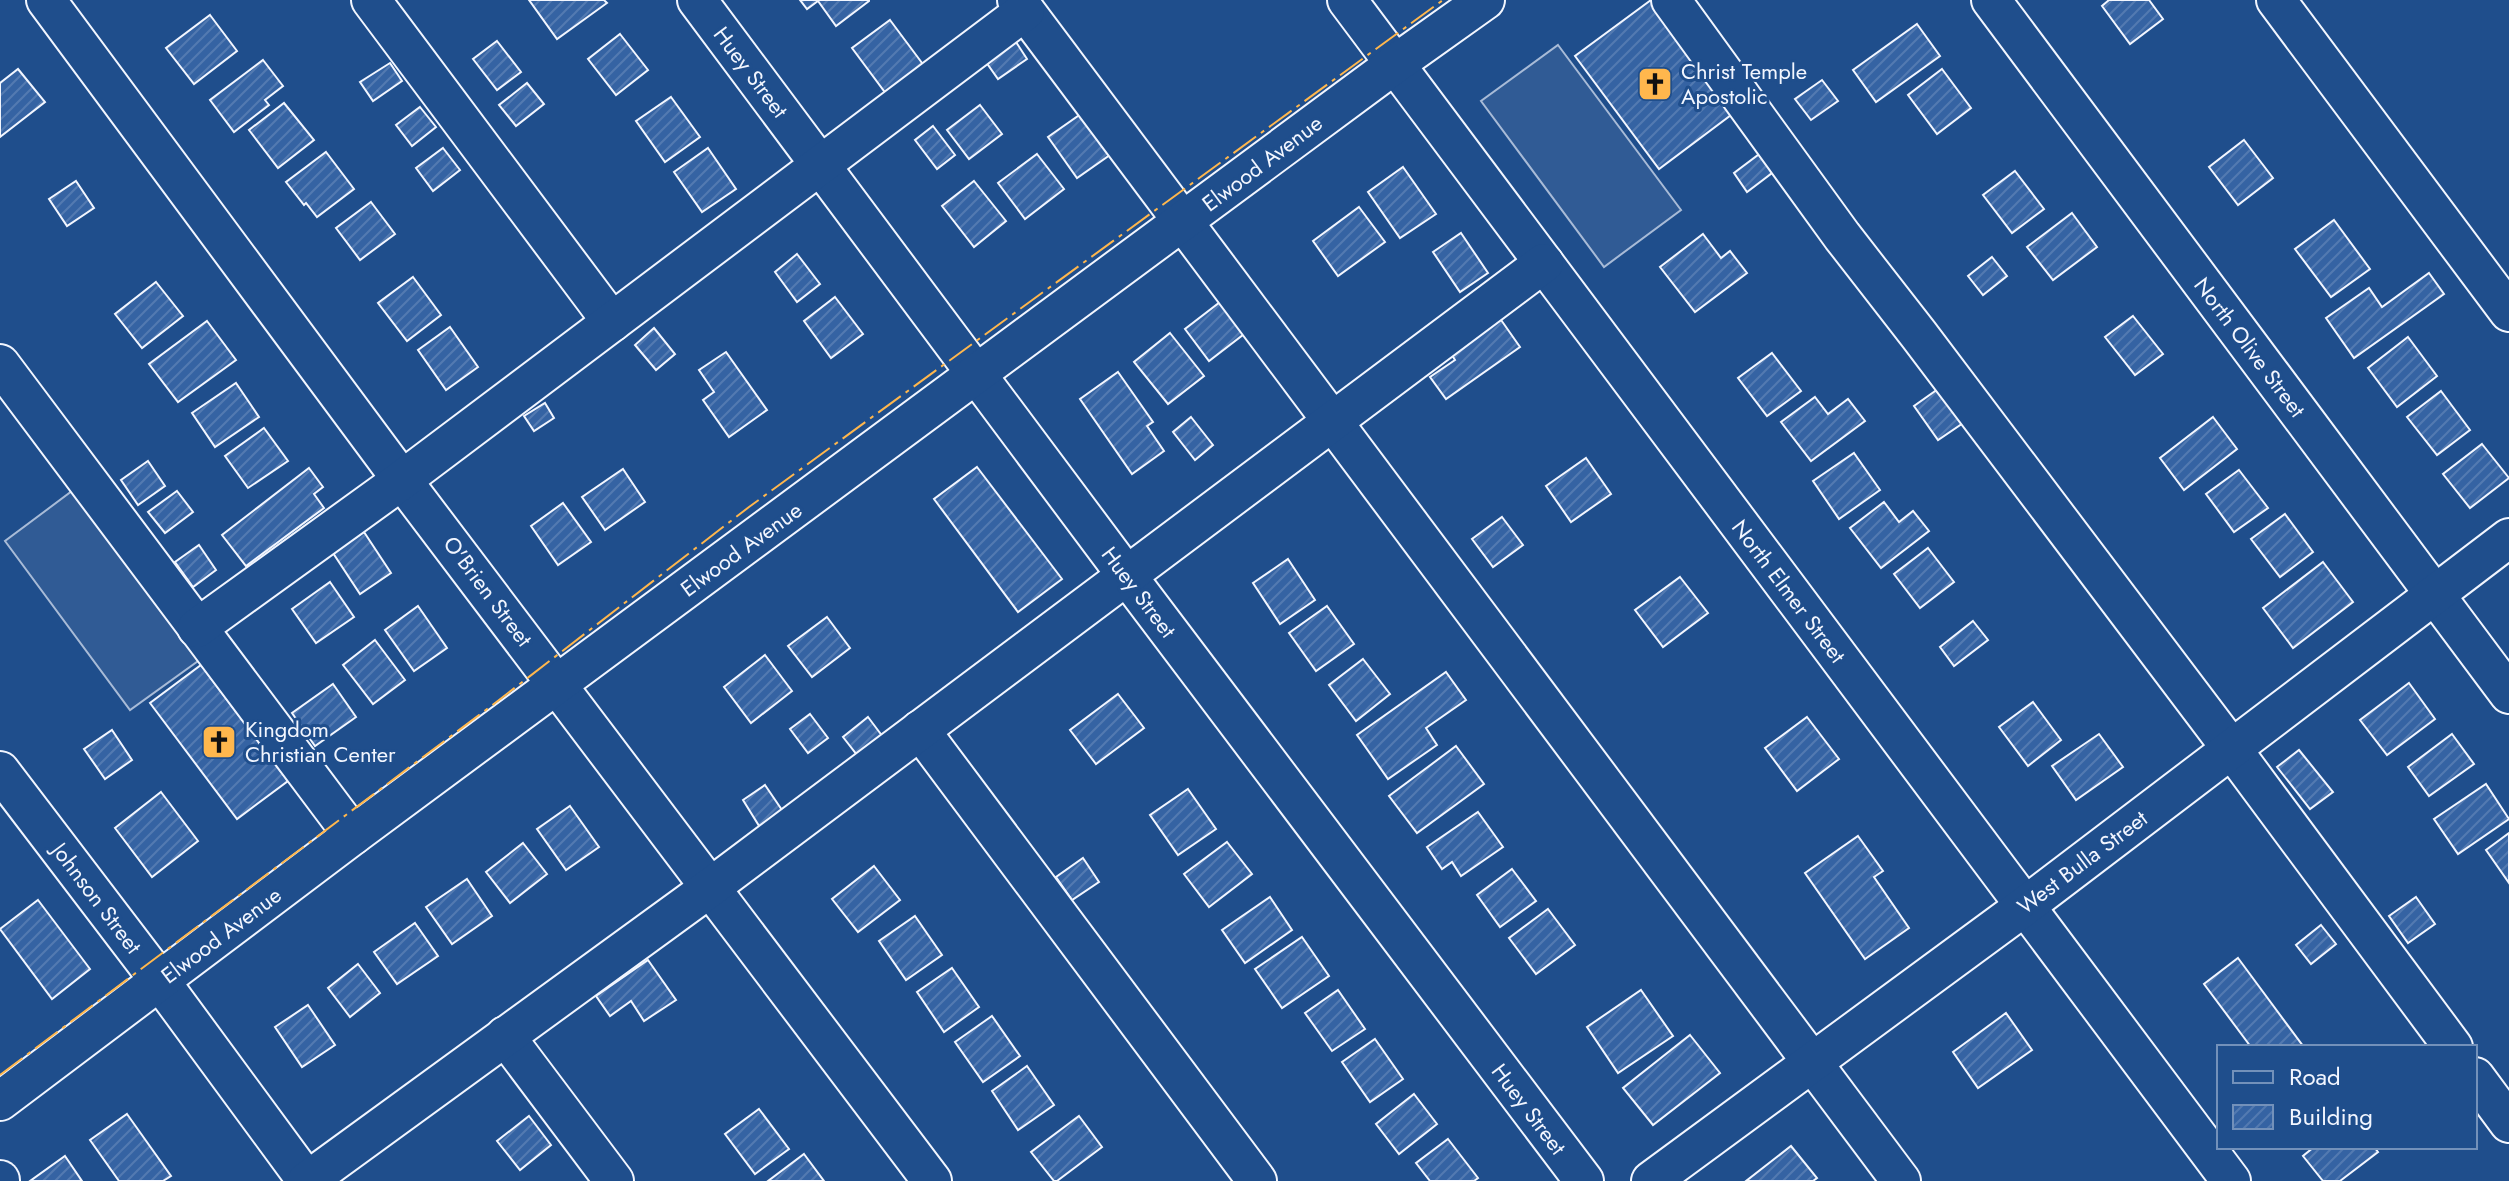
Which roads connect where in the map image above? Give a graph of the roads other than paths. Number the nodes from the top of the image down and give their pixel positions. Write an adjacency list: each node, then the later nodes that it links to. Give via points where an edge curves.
1 (46, 0): 19 (street, O'Brien Street)
2 (371, 0): 15 (street)
3 (697, 0): 11 (street, Huey Street)
4 (1347, 0): 10 (street, North Elmer Street)
5 (1485, 0): 10 (street, Elwood Avenue)
6 (1671, 0): 27 (street, via 1842,236)
7 (1991, 0): 22 (street, North Olive Street)
8 (2276, 0): 14 (street)
9 (1021, 5): 11 (street); 12 (street)
10 (1395, 64): 12 (street, Elwood Avenue); 13 (street, North Elmer Street)
11 (821, 166): 15 (street); 17 (street, Huey Street)
12 (1183, 222): 17 (street, Elwood Avenue); 18 (street)
13 (1544, 263): 18 (street); 31 (street, North Elmer Street)
14 (2509, 312)
15 (612, 322): 19 (street)
16 (0, 364): 23 (street)
17 (976, 375): 21 (street, Huey Street); 24 (street, Elwood Avenue)
18 (1333, 423): 21 (street); 35 (street)
19 (402, 480): 23 (street); 24 (street, O'Brien Street)
20 (2509, 538): 22 (street, West Bulla Street)
21 (1127, 576): 26 (street); 43 (street, Huey Street)
22 (2435, 596): 25 (street, North Olive Street); 27 (street, West Bulla Street)
23 (197, 628): 29 (street)
24 (558, 683): 29 (street, Elwood Avenue); 30 (street, O'Brien Street)
25 (2509, 694)
26 (920, 730): 30 (street); 42 (street)
27 (2231, 748): 31 (street, West Bulla Street); 34 (street)
28 (6, 791): 32 (street, Johnson Street)
29 (353, 835): 32 (street, Elwood Avenue)
30 (711, 887): 33 (street); 41 (street, O'Brien Street)
31 (2025, 906): 35 (street, West Bulla Street); 46 (street, North Elmer Street)
32 (160, 981): 37 (street, Elwood Avenue); 39 (street, Johnson Street)
33 (505, 1036): 39 (street); 40 (street)
34 (2452, 1045)
35 (1812, 1063): 44 (street, West Bulla Street); 45 (street)
36 (2477, 1080): 38 (street)
37 (0, 1101)
38 (2509, 1123)
39 (307, 1181)
40 (614, 1181)
41 (932, 1181)
42 (1257, 1181)
43 (1584, 1181)
44 (1651, 1181)
45 (1901, 1181)
46 (2231, 1181)

